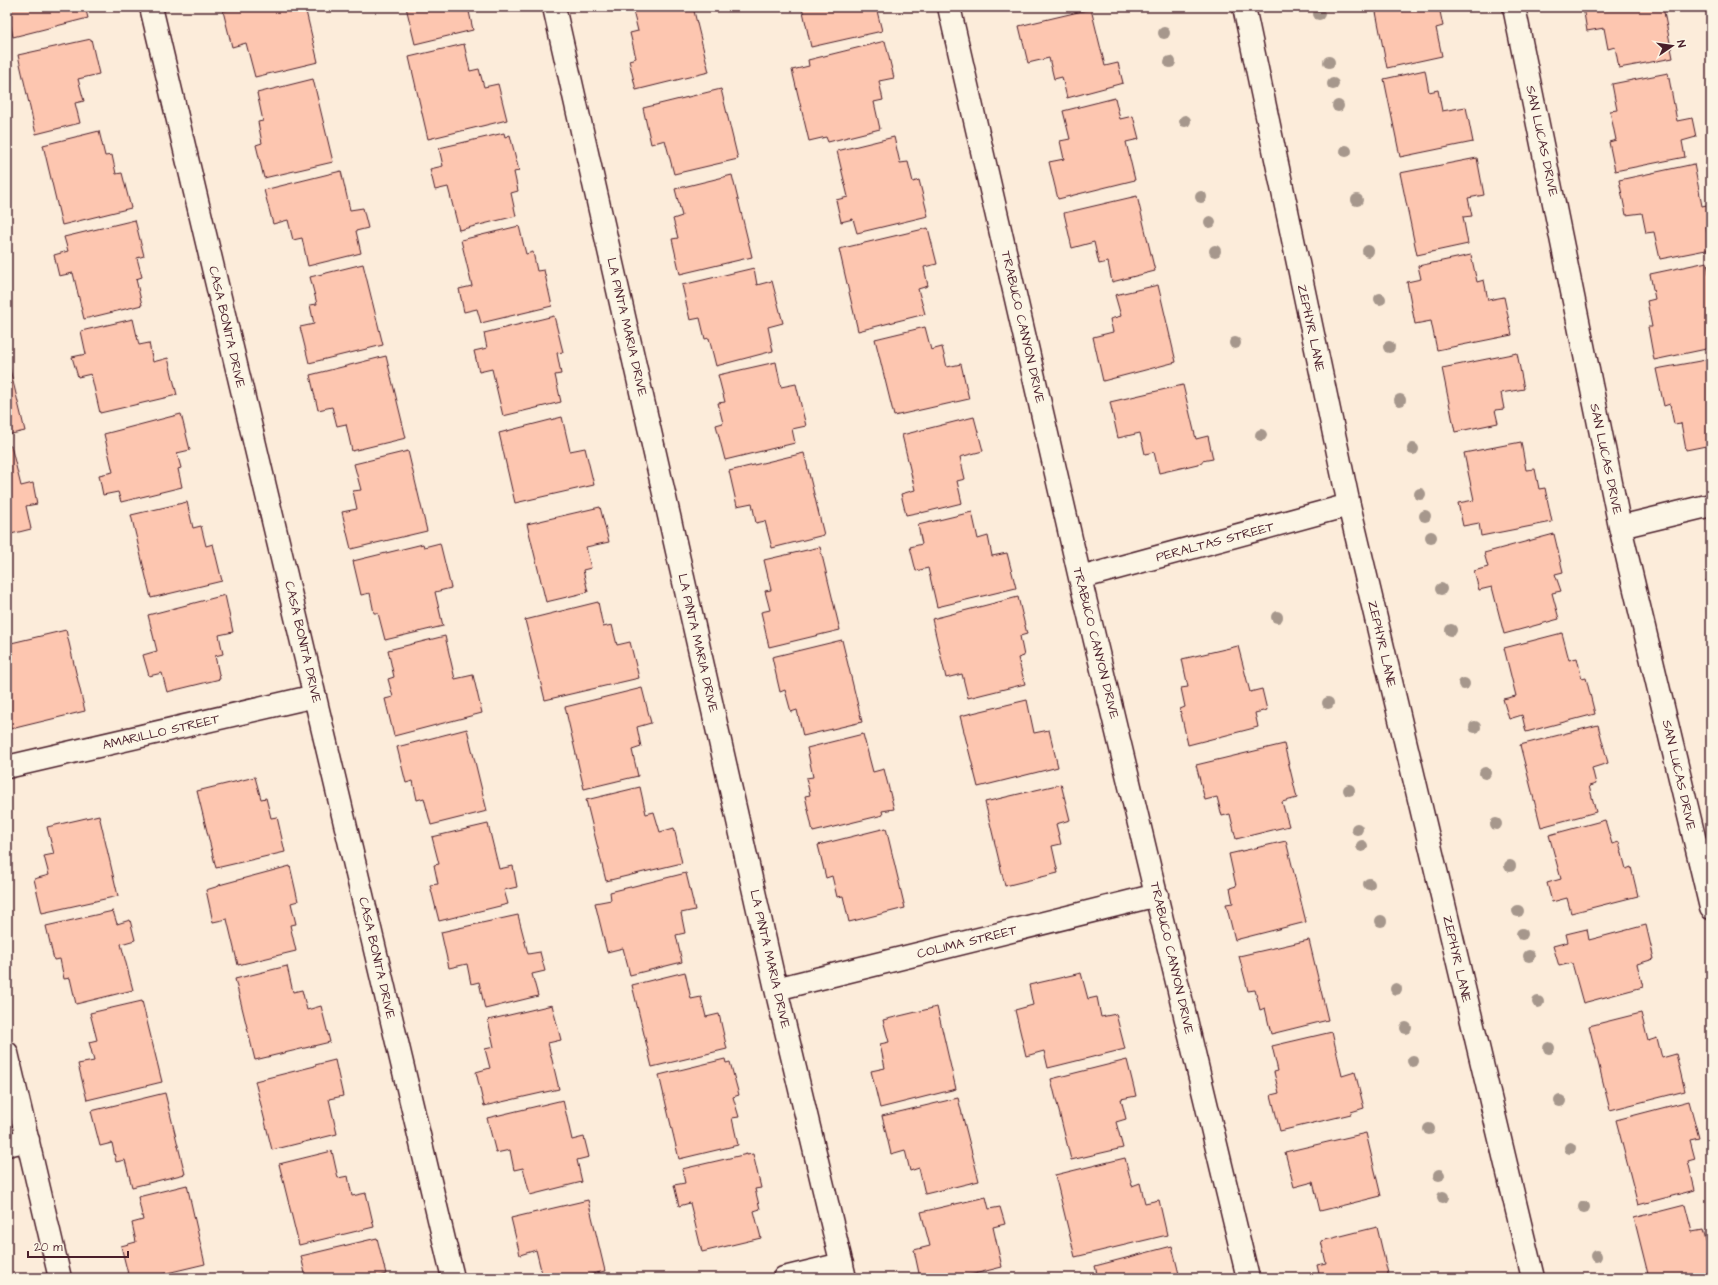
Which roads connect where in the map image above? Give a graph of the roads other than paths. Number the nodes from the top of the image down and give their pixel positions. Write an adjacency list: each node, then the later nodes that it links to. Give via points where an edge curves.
1 (151, 7): 10 (street, CASA BONITA DRIVE)
2 (554, 7): 14 (street, LA PINTA MARIA DRIVE)
3 (949, 7): 9 (street, TRABUCO CANYON DRIVE)
4 (1244, 7): 6 (street, ZEPHYR LANE)
5 (1514, 7): 8 (street, SAN LUCAS DRIVE)
6 (1349, 505): 9 (street, PERALTAS STREET); 22 (street, ZEPHYR LANE)
7 (1711, 505): 8 (street)
8 (1620, 527): 13 (street, SAN LUCAS DRIVE)
9 (1080, 578): 12 (street, TRABUCO CANYON DRIVE)
10 (315, 696): 11 (street, AMARILLO STREET); 19 (street, CASA BONITA DRIVE)
11 (7, 767)
12 (1157, 895): 14 (street, COLIMA STREET); 21 (street, TRABUCO CANYON DRIVE)
13 (1711, 908)
14 (776, 989): 17 (street, LA PINTA MARIA DRIVE)
15 (7, 1053): 16 (street)
16 (17, 1143): 18 (street)
17 (843, 1271): 20 (street)
18 (60, 1278)
19 (453, 1278)
20 (784, 1278)
21 (1248, 1278)
22 (1532, 1278)

